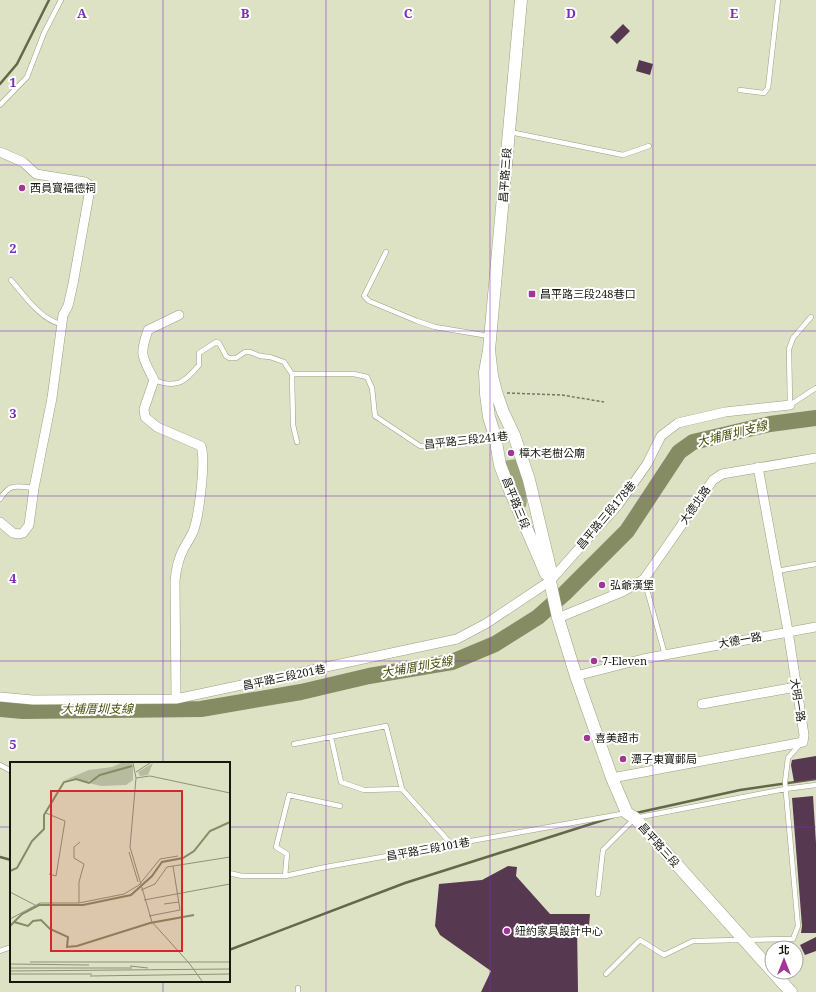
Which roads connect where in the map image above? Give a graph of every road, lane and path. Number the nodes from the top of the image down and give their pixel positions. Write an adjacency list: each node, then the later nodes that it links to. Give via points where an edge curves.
1 (60, 0): 5 (lane, via 27,77)
2 (521, 0): 6 (street, 昌平路三段)
3 (778, 0): 4 (lane, via 768,88 764,93)
4 (740, 90)
5 (0, 105)
6 (508, 132): 7 (lane, via 623,156); 14 (street, 昌平路三段)
7 (649, 146)
8 (0, 152): 13 (street, via 23,162 36,174 85,182 90,186 73,284)
9 (386, 252): 14 (lane, via 364,296 369,301 435,327)
10 (11, 280): 13 (lane, via 43,315)
11 (179, 315): 17 (street, via 148,330 142,357)
12 (811, 317): 21 (lane, via 793,338 789,349)
13 (61, 324): 27 (street, via 52,398)
14 (490, 337): 15 (street, 昌平路三段)
15 (489, 350): 19 (street, 昌平路三段); 23 (street, 昌平路三段, via 485,372 486,394)
16 (292, 374): 17 (lane, via 284,362 270,357 245,352 236,358 230,358 216,342 199,354 199,365 188,378 172,384); 23 (lane, 昌平路三段241巷, via 354,374 367,377 372,388 375,416 420,446); 24 (lane, via 293,425)
17 (154, 380): 41 (street, via 144,409 145,416 157,427 201,446 203,453 200,496 194,530 176,568)
18 (816, 388): 21 (lane)
19 (496, 392): 20 (path, via 562,395); 22 (street, 昌平路三段)
20 (604, 402)
21 (790, 405): 33 (street, 昌平路三段178巷, via 725,412 678,423 661,436 647,464 618,505)
22 (514, 435): 23 (lane, 昌平路三段241巷); 33 (street, 昌平路三段, via 529,480 550,568)
23 (495, 436): 33 (street, 昌平路三段, via 500,465)
24 (297, 442)
25 (816, 458): 26 (street, 大德北路)
26 (758, 467): 31 (street, 大明一路); 32 (street, 大德北路, via 722,474 713,480)
27 (34, 488): 28 (lane, via 11,487); 29 (street, via 27,530 19,534)
28 (0, 499)
29 (0, 522)
30 (816, 564): 31 (lane)
31 (777, 571): 36 (street, 大明一路)
32 (644, 579): 34 (street, via 624,591); 37 (lane)
33 (550, 581): 34 (street, 昌平路三段); 41 (street, 昌平路三段201巷, via 457,640)
34 (558, 618): 38 (street, 昌平路三段)
35 (816, 627): 36 (street, 大德一路)
36 (788, 631): 37 (street, 大德一路); 39 (street, 大明一路)
37 (665, 655): 38 (street, 大德一路)
38 (576, 676): 48 (street, 昌平路三段)
39 (796, 687): 42 (street); 44 (street, 大明一路)
40 (0, 697): 41 (street, 昌平路三段201巷, via 33,700)
41 (176, 699)
42 (702, 704)
43 (331, 738): 45 (lane); 50 (lane, via 341,782 364,790); 50 (lane, via 386,726)
44 (803, 742): 48 (street); 51 (lane, via 788,758)
45 (294, 744)
46 (0, 765): 47 (lane)
47 (10, 770)
48 (612, 778): 53 (street, 昌平路三段)
49 (816, 785): 51 (lane, 昌平路三段101巷)
50 (402, 789): 54 (lane)
51 (785, 789): 53 (lane, 昌平路三段101巷); 58 (lane, via 798,926 793,939)
52 (340, 806): 56 (lane, via 289,795 276,847 288,854)
53 (631, 815): 54 (lane, 昌平路三段101巷); 57 (lane, via 604,850); 58 (street, 昌平路三段)
54 (452, 845): 56 (lane, 昌平路三段101巷)
55 (230, 873): 56 (lane, 昌平路三段101巷, via 242,876)
56 (285, 876)
57 (598, 894)
58 (743, 940): 61 (street, 昌平路三段); 62 (lane, via 693,941 664,955 640,940)
59 (10, 947): 60 (lane)
60 (0, 951)
61 (764, 963)
62 (606, 974)
63 (780, 980): 64 (street, 昌平路三段)
64 (791, 992)

